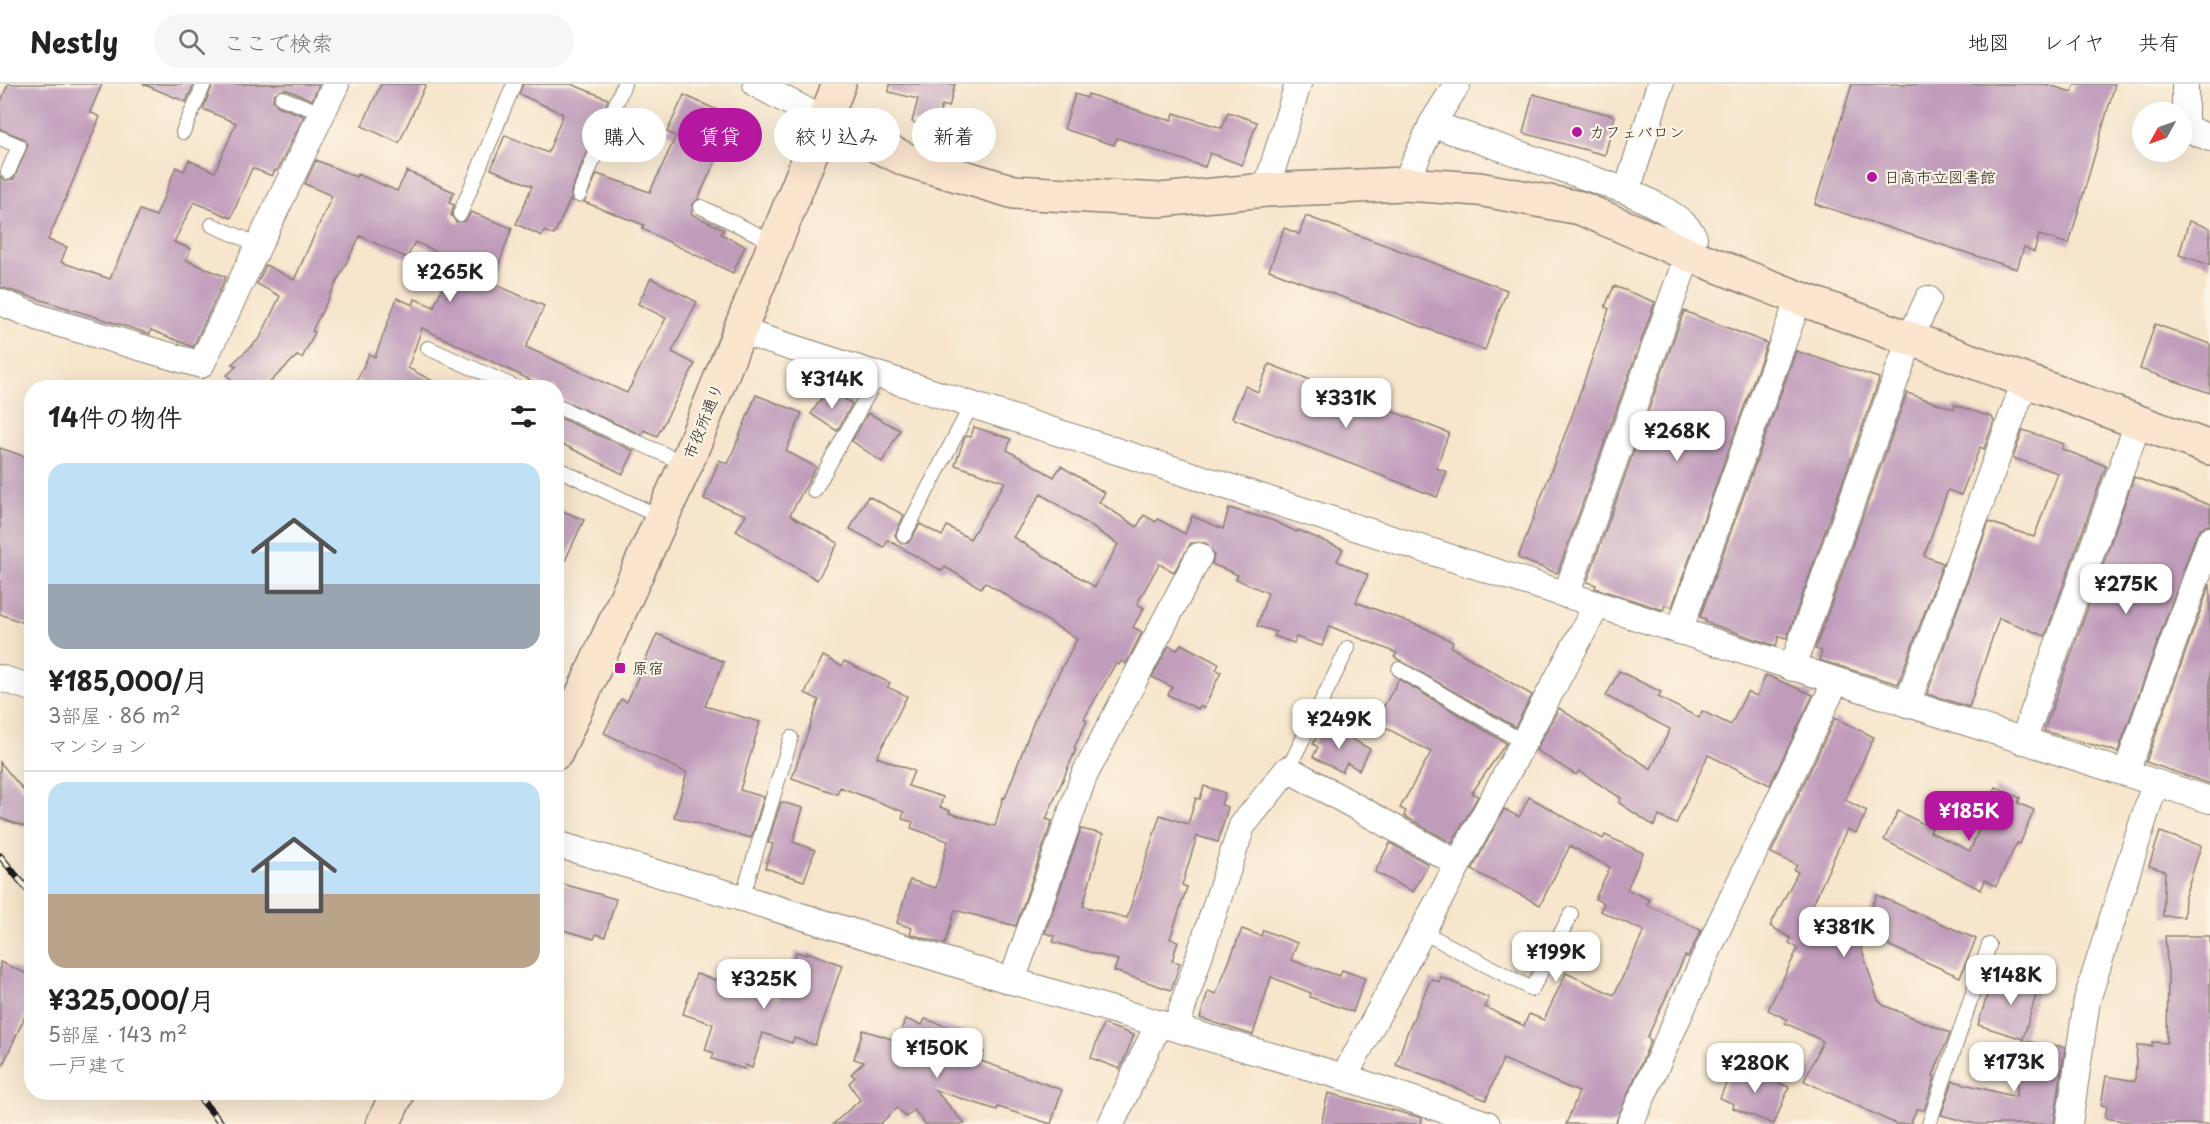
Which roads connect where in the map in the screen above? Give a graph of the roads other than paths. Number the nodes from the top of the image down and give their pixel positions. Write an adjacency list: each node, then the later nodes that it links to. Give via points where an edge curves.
1 (204, 84): 16 (lane)
2 (336, 84): 14 (street)
3 (514, 84): 27 (lane)
4 (624, 84): 25 (lane)
5 (756, 84): 12 (street)
6 (839, 84): 13 (street, 市役所通り)
7 (1298, 84): 23 (street)
8 (1457, 84): 15 (street)
9 (1660, 84): 24 (street)
10 (2185, 84): 18 (street, via 2184,128)
11 (282, 98): 14 (lane)
12 (801, 108)
13 (830, 108)
14 (322, 113): 30 (street)
15 (1432, 124): 22 (street); 24 (street)
16 (183, 132)
17 (0, 138): 21 (lane, via 19,146)
18 (2210, 138)
19 (900, 157): 23 (street, via 1014,192 1160,200)
20 (809, 162): 29 (street, 市役所通り)
21 (8, 172)
22 (1405, 184): 23 (street); 31 (street, via 1479,189 1580,208)
23 (1266, 190)
24 (1627, 191): 31 (street, via 1655,204 1691,230 1694,238)
25 (579, 195)
26 (701, 207): 29 (lane)
27 (460, 214)
28 (212, 225): 30 (lane)
29 (776, 243): 35 (street, 市役所通り)
30 (259, 244): 34 (street, via 201,365 40,318)
31 (1690, 255): 32 (street); 52 (street)
32 (1799, 298): 36 (street); 54 (street)
33 (1928, 298): 36 (street)
34 (0, 302)
35 (740, 331): 38 (street); 45 (street, 市役所通り)
36 (1910, 339): 40 (street); 56 (street)
37 (428, 348): 39 (lane)
38 (878, 376): 41 (street); 47 (lane)
39 (499, 380)
40 (2025, 381): 43 (street); 61 (street)
41 (971, 406): 49 (lane); 52 (street)
42 (564, 410): 45 (lane)
43 (2138, 423): 44 (street); 64 (street)
44 (2210, 448)
45 (686, 464): 48 (street, 市役所通り)
46 (564, 472): 48 (lane)
47 (814, 491)
48 (662, 518): 62 (street, 市役所通り)
49 (904, 535)
50 (2210, 540): 67 (street)
51 (1199, 556): 76 (street, via 1084,776)
52 (1566, 595): 53 (street)
53 (1598, 605): 54 (street); 65 (street)
54 (1679, 631): 56 (street)
55 (1348, 648): 66 (lane)
56 (1792, 668): 59 (street)
57 (1399, 669): 65 (lane)
58 (0, 678): 60 (street)
59 (1835, 683): 61 (street); 83 (street)
60 (24, 686)
61 (1907, 704): 64 (street)
62 (564, 735)
63 (791, 738): 72 (lane)
64 (2023, 741): 67 (street)
65 (1523, 742): 71 (street)
66 (1288, 769): 71 (street); 77 (street, via 1242,826)
67 (2126, 773): 68 (street)
68 (2155, 783): 69 (street); 85 (street, via 2087,1000)
69 (2210, 800)
70 (564, 846): 72 (street)
71 (1457, 863): 74 (street)
72 (742, 898): 76 (street)
73 (1571, 914): 74 (lane, via 1532,989)
74 (1421, 931): 78 (street)
75 (1989, 945): 84 (lane)
76 (1012, 981): 77 (street)
77 (1168, 1025): 78 (street); 81 (street)
78 (1344, 1077): 82 (street)
79 (394, 1100): 80 (street)
80 (383, 1124)
81 (1112, 1124)
82 (1487, 1124)
83 (1630, 1124)
84 (1929, 1124)
85 (2068, 1124)

